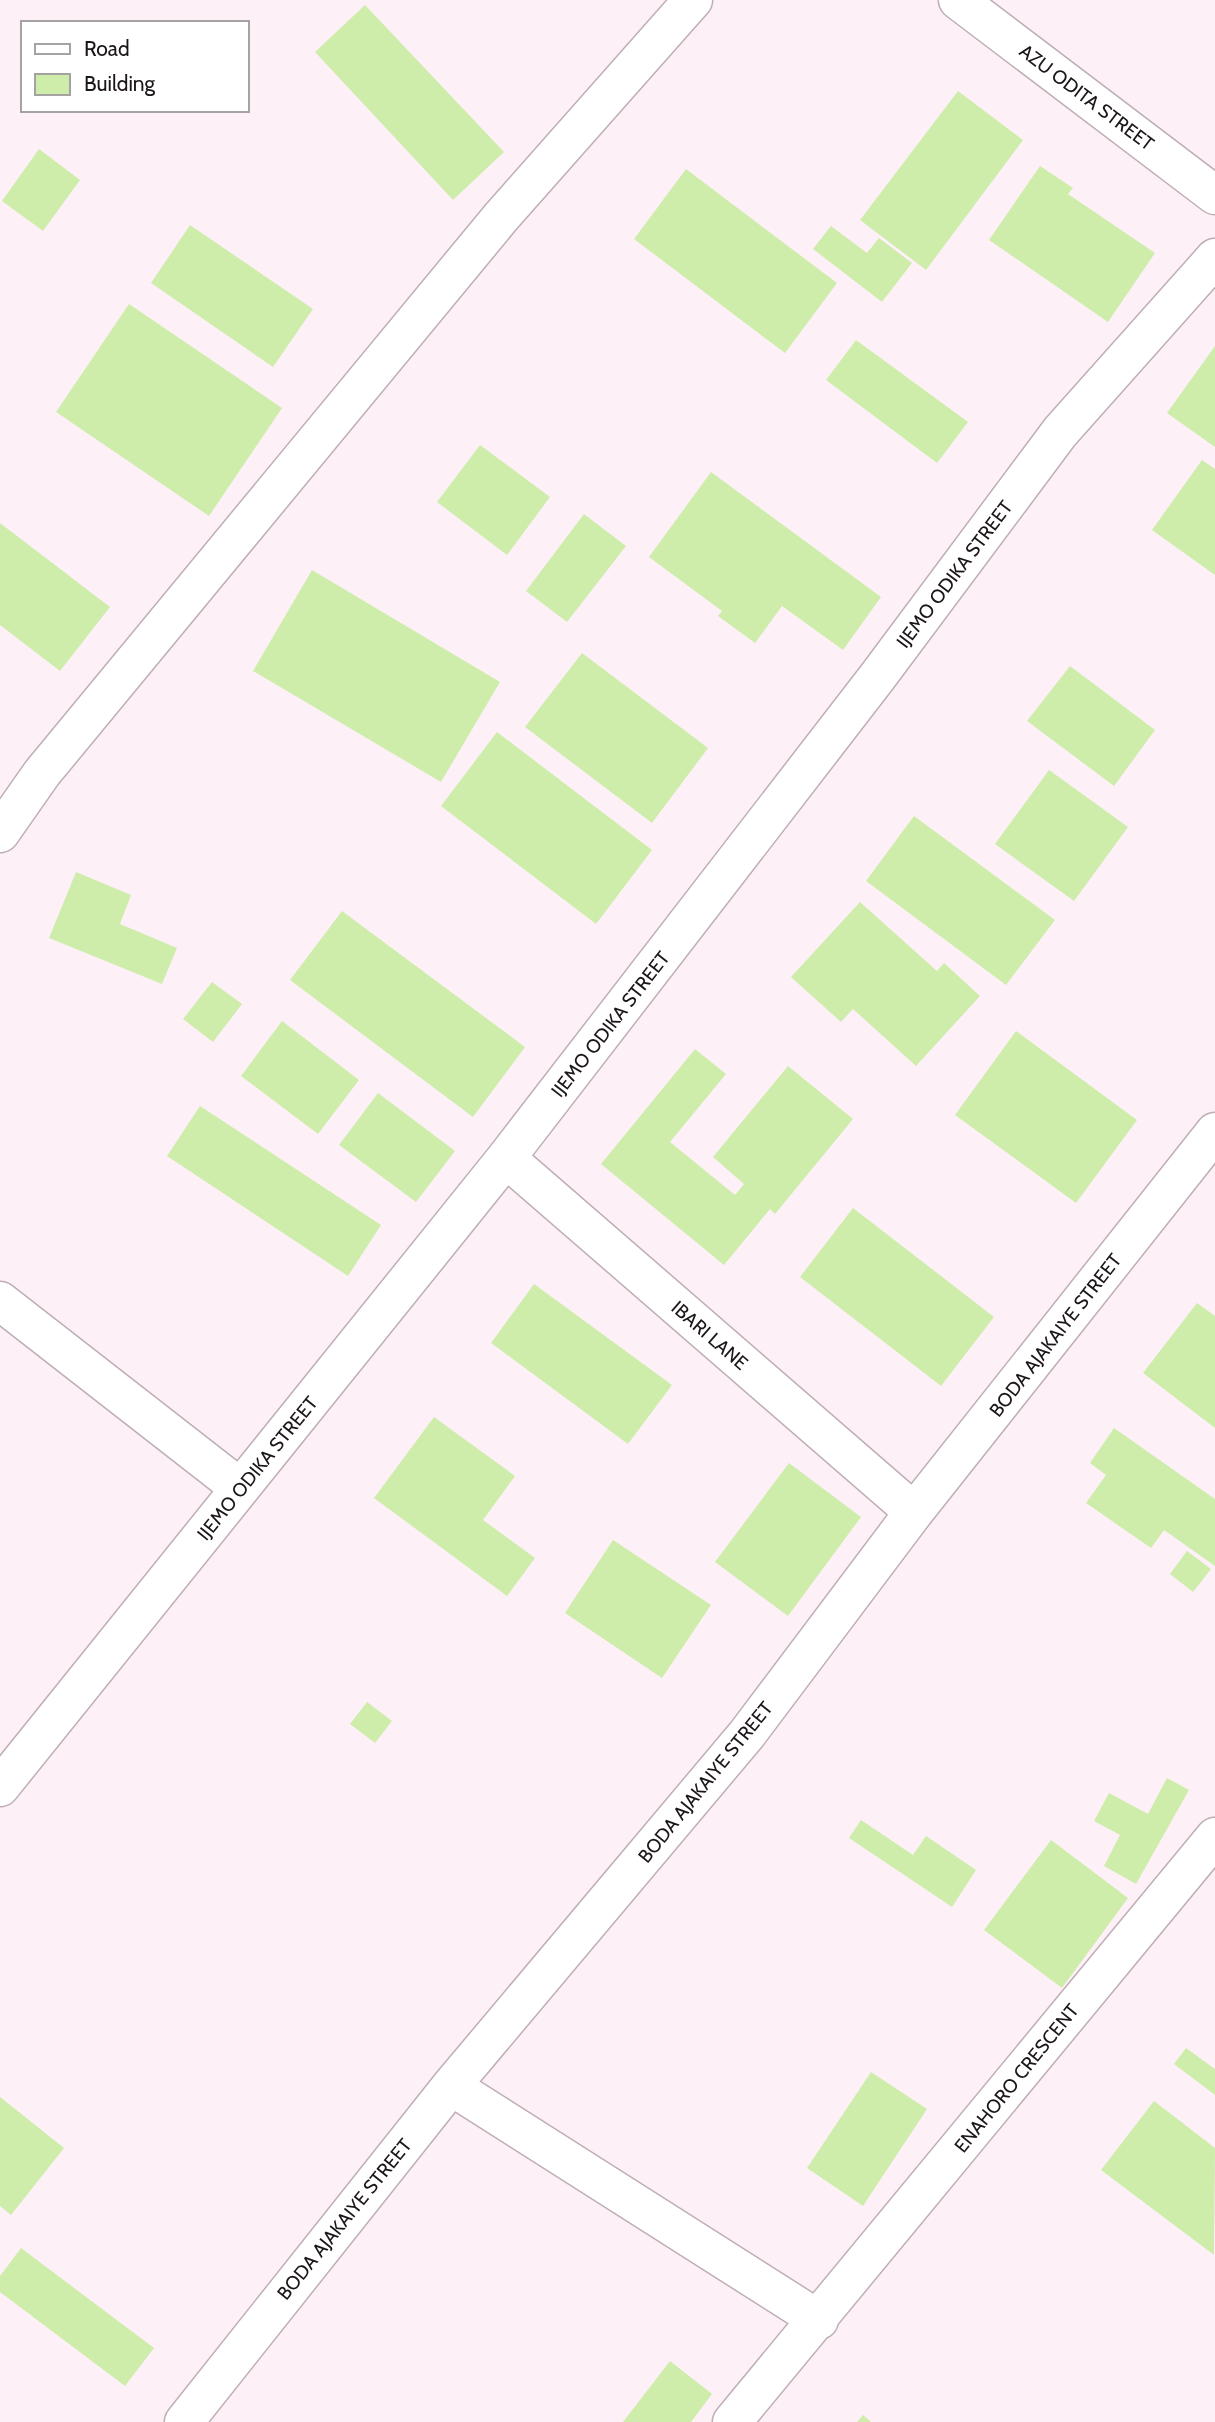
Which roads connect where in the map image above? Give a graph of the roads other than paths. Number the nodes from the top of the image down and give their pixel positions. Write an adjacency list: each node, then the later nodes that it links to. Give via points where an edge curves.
1 (693, 0): 5 (street, via 500,217 50,763)
2 (958, 0): 3 (street, AZU ODITA STREET)
3 (1215, 195)
4 (1215, 258): 7 (street, IJEMO ODIKA STREET, via 1060,432)
5 (0, 833)
6 (1215, 1132): 10 (street, BODA AJAKAIYE STREET)
7 (506, 1158): 9 (street, IJEMO ODIKA STREET); 10 (street, IBARI LANE)
8 (0, 1301): 9 (street)
9 (240, 1488): 11 (street, IJEMO ODIKA STREET)
10 (914, 1512): 13 (street, BODA AJAKAIYE STREET, via 747,1734)
11 (0, 1787)
12 (1215, 1837): 14 (street, ENAHORO CRESCENT)
13 (451, 2086): 14 (street); 15 (street, BODA AJAKAIYE STREET)
14 (819, 2320): 16 (street, ENAHORO CRESCENT)
15 (184, 2422)
16 (732, 2422)

